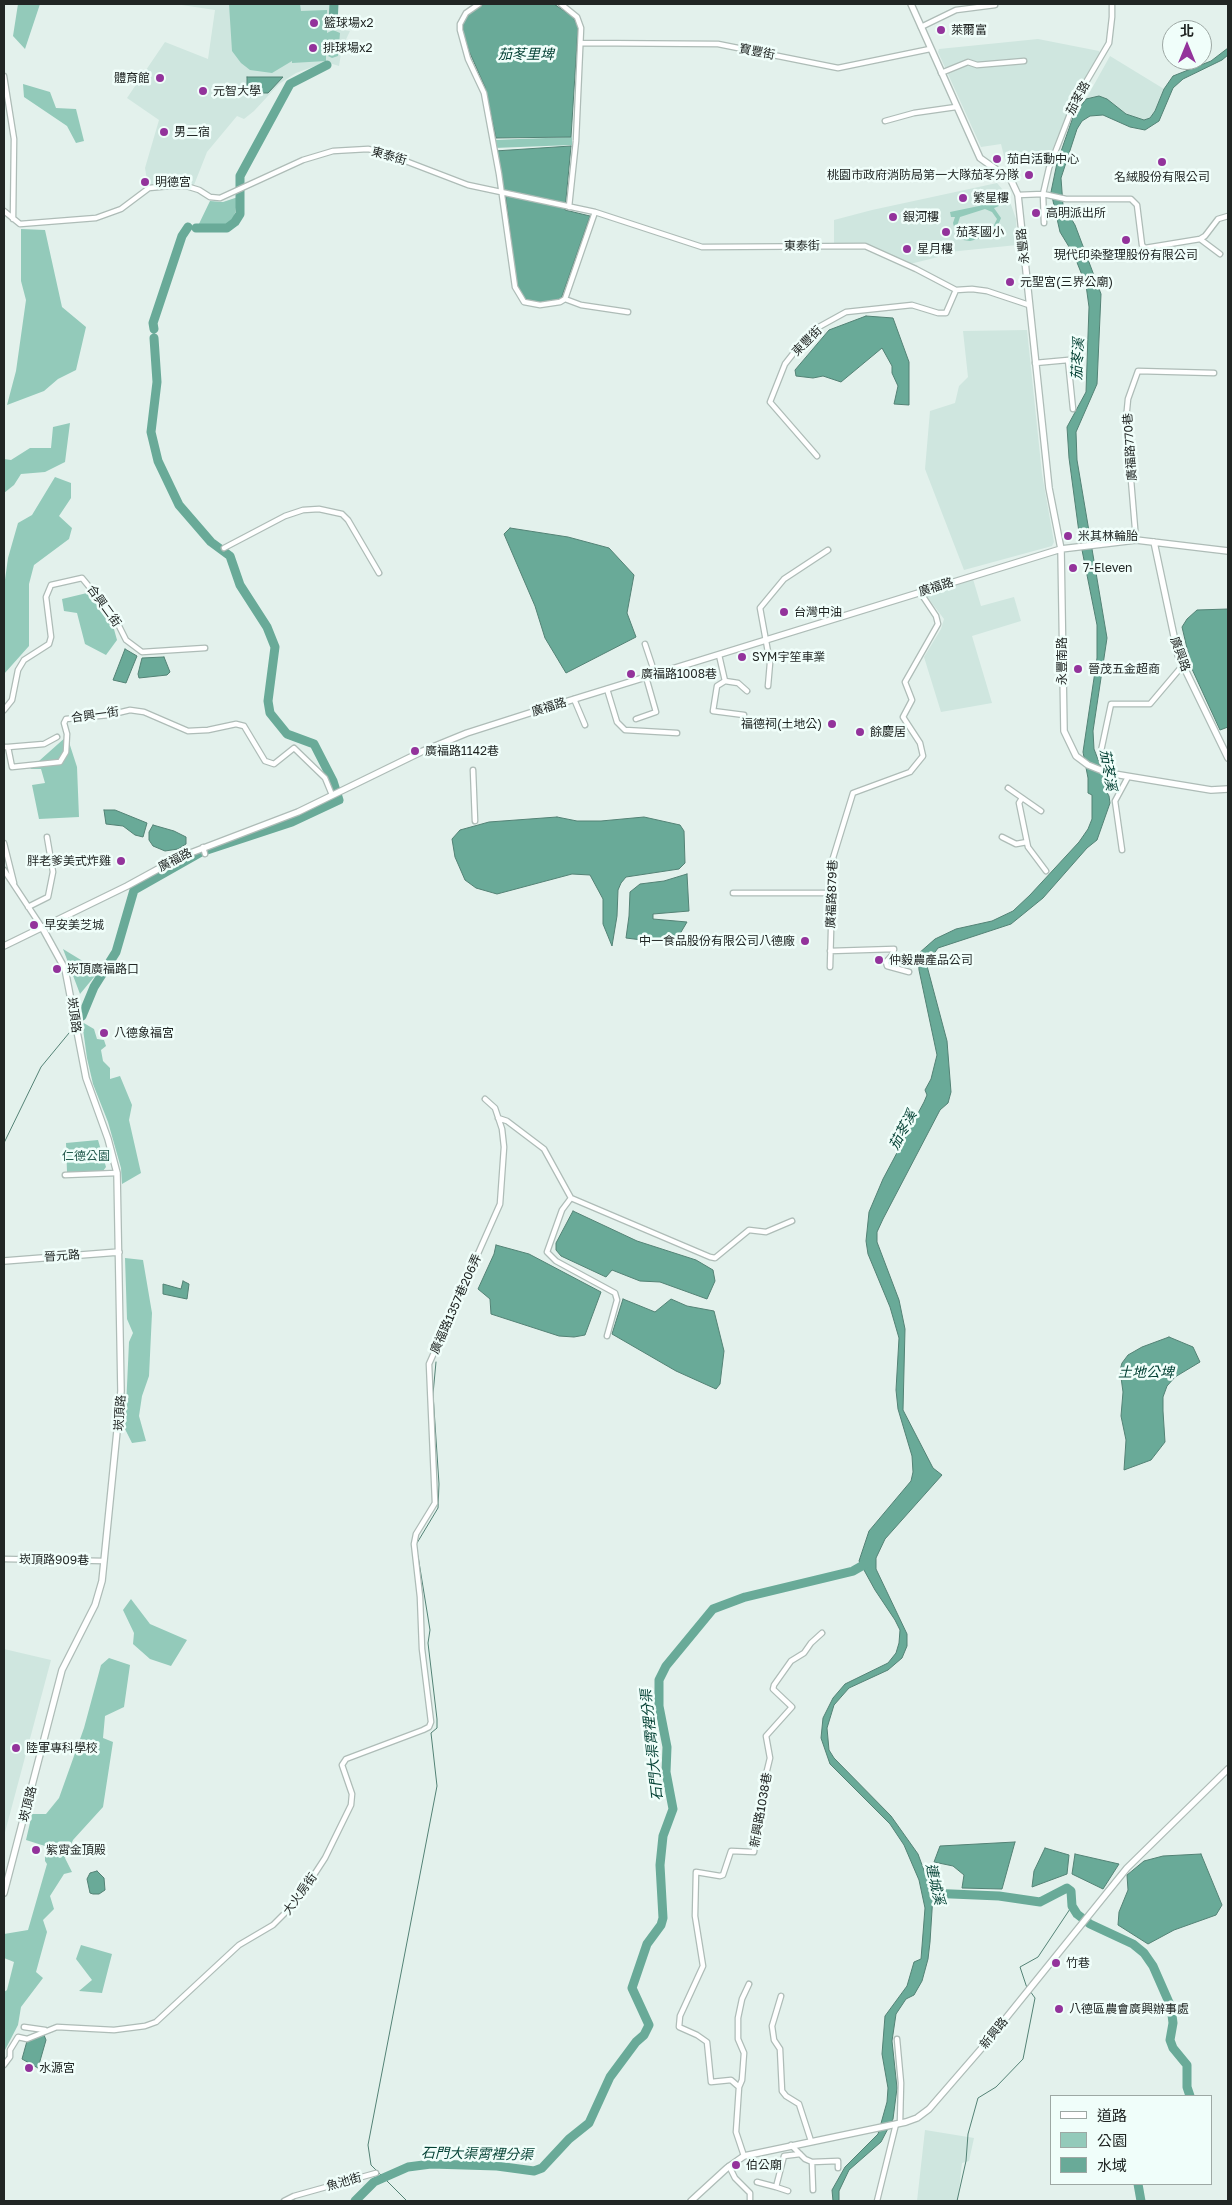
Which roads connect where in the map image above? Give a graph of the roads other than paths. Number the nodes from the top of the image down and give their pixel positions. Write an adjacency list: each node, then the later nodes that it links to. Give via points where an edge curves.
1 (478, 4): 14 (street, via 462,19 460,30 484,93)
2 (562, 4): 7 (street, via 580,23)
3 (911, 4): 6 (street, 永豐路)
4 (1112, 4): 15 (street, 茄苳路, via 1108,44 1060,134)
5 (995, 5): 6 (street, via 956,10)
6 (921, 27): 8 (street, 永豐路)
7 (582, 43): 8 (street, 寶豐街, via 718,44 838,68); 17 (street)
8 (930, 49): 10 (street, 永豐路)
9 (1024, 60): 10 (street, via 968,62)
10 (941, 73): 12 (street, 永豐路)
11 (4, 76): 21 (street, via 14,139)
12 (956, 107): 13 (street); 16 (street, 永豐路, via 980,158 1011,180)
13 (886, 121)
14 (501, 193): 17 (street, 東泰街); 21 (street, 東泰街, via 468,185 368,149 333,151 309,158 220,198 186,186 149,188 121,209 96,218 30,224 20,224); 26 (street, via 516,292 524,302 540,305)
15 (1043, 194): 16 (street); 22 (street, 茄苳路); 23 (street, via 1135,201 1145,248)
16 (1018, 195): 27 (street, 永豐路)
17 (569, 207): 19 (street, 東泰街)
18 (4, 211): 21 (street)
19 (595, 212): 25 (street, 東泰街, via 702,246 865,246); 26 (street)
20 (1228, 216): 23 (street, via 1218,219)
21 (13, 219)
22 (1044, 223)
23 (1200, 239): 24 (street)
24 (1220, 254)
25 (956, 290): 27 (street, 東泰街, via 986,291); 32 (street, 東豐街, via 946,313 912,304 846,312 817,328 796,350 785,364 770,402)
26 (565, 299): 28 (street, via 581,305)
27 (1029, 305): 29 (street, 永豐路)
28 (628, 312)
29 (1035, 363): 31 (street, via 1068,360); 36 (street, 永豐路, via 1049,488)
30 (1214, 373): 33 (street, 廣福路770巷, via 1138,371 1128,398 1126,420)
31 (1073, 409)
32 (817, 456)
33 (1136, 540): 34 (street); 36 (street, 廣福路)
34 (1154, 542): 38 (street); 45 (street, 廣興路, via 1173,638)
35 (224, 548): 39 (street, via 285,516 319,509 342,514 348,520)
36 (1061, 549): 40 (street, 廣福路); 62 (street, 永豐南路, via 1064,731 1076,756 1088,765)
37 (828, 550): 41 (street, via 784,579 760,608)
38 (1228, 551)
39 (379, 573)
40 (920, 592): 41 (street, 廣福路); 81 (street, 廣福路879巷, via 938,624 904,682 912,700 903,717 920,743 923,756 910,772 853,793 833,858)
41 (767, 639): 44 (street, 廣福路); 49 (street)
42 (645, 644): 46 (street)
43 (205, 648): 53 (street, 合興二街, via 142,652 126,640 115,618 82,578 60,582 48,591 52,637 49,644 24,660 18,670 12,700)
44 (719, 654): 46 (street, 廣福路); 48 (street)
45 (1183, 666): 60 (street, 廣興路); 62 (street, via 1150,704 1111,704 1101,751)
46 (655, 674): 47 (street, 廣福路)
47 (646, 677): 50 (street, 廣福路); 55 (street, via 656,712)
48 (725, 680): 51 (street, via 738,683); 54 (street, via 717,686 713,711)
49 (768, 686)
50 (607, 689): 52 (street, 廣福路); 57 (street, via 617,722 625,730)
51 (747, 691)
52 (574, 699): 56 (street); 66 (street, 廣福路, via 467,733)
53 (4, 710)
54 (744, 715)
55 (636, 718)
56 (585, 726)
57 (677, 732)
58 (58, 737): 59 (street, via 44,744)
59 (6, 747): 66 (street, 合興一街, via 12,766 60,762 66,752 66,719 130,710 144,712 188,731 236,724 244,726 264,761 274,764 294,748 326,778)
60 (1228, 758)
61 (473, 770): 69 (street)
62 (1112, 774): 63 (street)
63 (1128, 777): 65 (street, via 1211,790); 75 (street, via 1115,801)
64 (1008, 788): 67 (street)
65 (1228, 789)
66 (332, 795): 74 (street, 廣福路, via 298,812)
67 (1022, 798): 68 (street); 73 (street, via 1019,803)
68 (1041, 812)
69 (475, 821)
70 (47, 837): 82 (street, via 53,872 48,897)
71 (1002, 837): 73 (street, via 1016,844)
72 (4, 842): 79 (street)
73 (1027, 842): 78 (street)
74 (203, 847): 76 (street); 83 (street, 廣福路)
75 (1122, 850)
76 (204, 854)
77 (4, 870): 79 (street)
78 (1046, 871)
79 (15, 887): 82 (street)
80 (733, 893): 81 (street)
81 (832, 893): 85 (street, 廣福路879巷)
82 (28, 906): 83 (street)
83 (43, 929): 84 (street, 廣福路); 90 (street, 崁頂路, via 64,969 70,989 86,1078 106,1132)
84 (4, 946)
85 (830, 951): 86 (street, 廣福路879巷); 87 (street, via 894,949 887,966)
86 (830, 967)
87 (909, 972)
88 (485, 1099): 89 (street, 廣福路1357巷206弄, via 495,1108)
89 (498, 1118): 92 (street, via 507,1121 544,1149); 99 (street, 廣福路1357巷206弄, via 504,1147 500,1204 429,1364 435,1503 416,1534 414,1544)
90 (116, 1173): 91 (street); 94 (street, 崁頂路)
91 (65, 1175)
92 (572, 1198): 93 (street, via 715,1258 749,1230 766,1232); 96 (street, via 562,1210 547,1252 556,1261 615,1293 617,1300)
93 (792, 1221)
94 (119, 1252): 95 (street, 晉元路); 98 (street, 崁頂路, via 121,1391)
95 (4, 1261)
96 (607, 1336)
97 (4, 1558): 98 (street, 崁頂路909巷)
98 (104, 1561): 102 (street, 崁頂路, via 95,1605 62,1670)
99 (422, 1631): 106 (street, 大火房街, via 429,1727 346,1759 342,1765 352,1794 351,1805 325,1858 298,1901 283,1917 238,1945 156,2022 114,2030 57,2027)
100 (822, 1633): 109 (street, 新興路1038巷, via 804,1653 791,1661 774,1685 773,1689 792,1707 766,1736 770,1758 761,1795 754,1852 731,1851 723,1875 696,1872 695,1916 702,1966 680,2016 679,2027 707,2042 711,2082 731,2080)
101 (1228, 1770): 110 (street, 新興路, via 1147,1846 929,2109 917,2118)
102 (4, 1893)
103 (749, 1984): 109 (street, via 738,2018 738,2039 744,2053)
104 (781, 1996): 111 (street, via 772,2026 774,2040 780,2049 782,2091 799,2104)
105 (24, 2027): 106 (street)
106 (47, 2031): 108 (street, 大火房街, via 27,2039 18,2037)
107 (897, 2039): 110 (street, via 901,2083)
108 (4, 2065)
109 (739, 2087): 114 (street, via 736,2132)
110 (897, 2124): 111 (street, 新興路); 126 (street)
111 (811, 2141): 112 (street)
112 (791, 2145): 113 (street); 114 (street)
113 (800, 2154): 115 (street); 120 (street, via 784,2156)
114 (744, 2156): 116 (street)
115 (812, 2162): 117 (street, via 838,2161); 121 (street)
116 (729, 2166): 124 (street); 125 (street, via 735,2178 750,2193)
117 (838, 2168)
118 (376, 2173): 123 (street, 魚池街)
119 (757, 2182): 120 (street)
120 (776, 2188): 122 (street)
121 (813, 2190)
122 (788, 2191)
123 (284, 2201)
124 (690, 2201)
125 (750, 2201)
126 (877, 2201)

